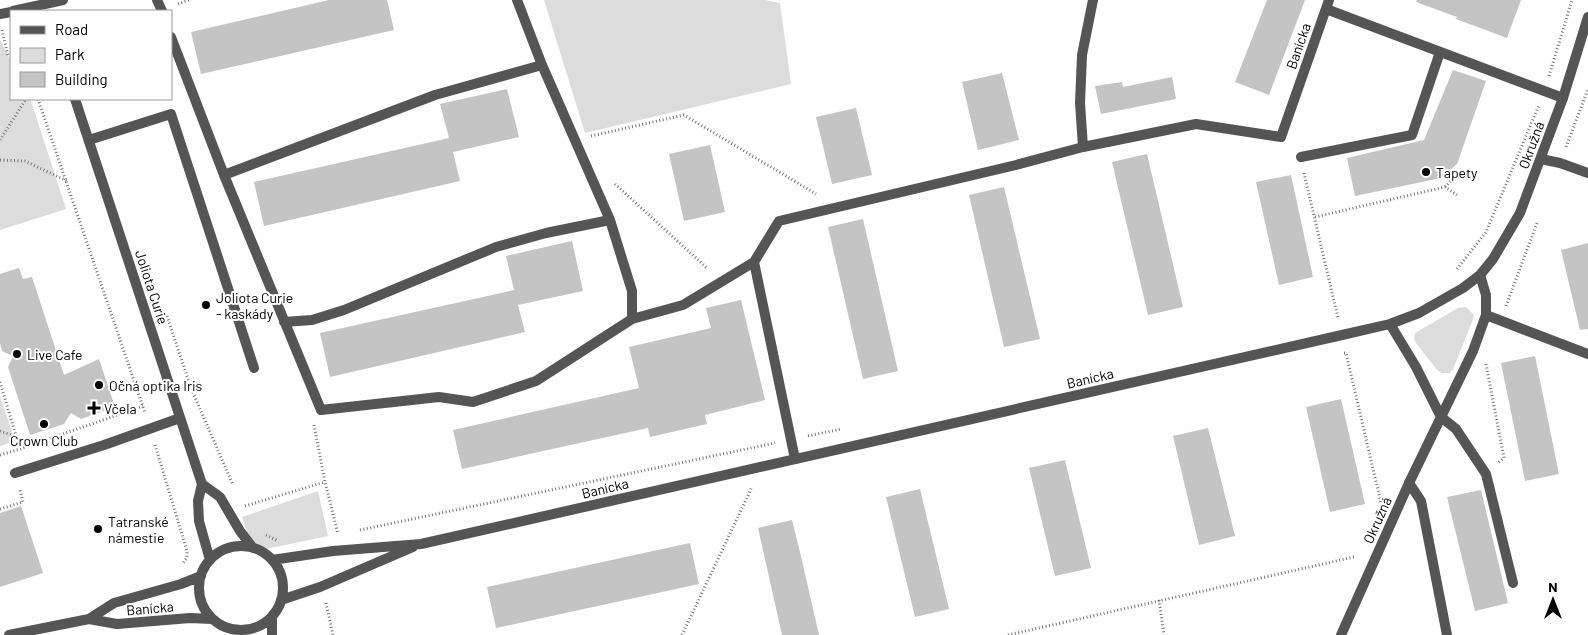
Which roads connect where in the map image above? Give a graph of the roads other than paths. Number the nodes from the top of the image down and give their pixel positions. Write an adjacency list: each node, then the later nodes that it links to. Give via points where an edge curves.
1 (63, 0): 4 (street)
2 (517, 0): 10 (street)
3 (1093, 0): 14 (street, via 1082,54 1080,103)
4 (44, 5): 6 (street)
5 (1327, 5): 9 (street); 14 (street, Banícka, via 1281,137 1196,124)
6 (21, 10)
7 (1588, 17): 11 (street, Okružná)
8 (172, 40): 18 (street)
9 (1440, 52): 11 (street); 15 (street, via 1412,135)
10 (542, 65): 18 (street, via 434,95); 19 (street)
11 (1562, 98): 16 (street, Okružná)
12 (75, 100): 13 (street, Joliota Curie)
13 (89, 140): 27 (street, via 171,114); 29 (street, Joliota Curie)
14 (1083, 147): 20 (street, Banícka, via 779,221)
15 (1301, 156)
16 (1541, 159): 17 (street); 21 (street, Okružná, via 1520,213)
17 (1588, 174)
18 (224, 175): 24 (street)
19 (610, 220): 23 (street, via 632,291); 24 (street, via 496,247 344,310 312,320)
20 (754, 262): 23 (street, via 683,305); 30 (street)
21 (1480, 274): 22 (street, Okružná, via 1486,295); 25 (street, Okružná, via 1425,310)
22 (1486, 315): 26 (street); 28 (street, Okružná, via 1473,351)
23 (632, 319): 24 (street, via 536,381 473,402 439,397 321,410)
24 (284, 322)
25 (1390, 324): 28 (street); 30 (street, Banícka)
26 (1588, 354)
27 (254, 368)
28 (1441, 417): 32 (street, Okružná); 39 (street, via 1456,429 1486,474)
29 (180, 418): 31 (street); 33 (street, Joliota Curie)
30 (795, 459): 34 (street, Banícka)
31 (15, 473)
32 (1408, 483): 47 (street, Okružná); 48 (street, via 1421,501)
33 (202, 484): 35 (street, via 220,497); 36 (street, Joliota Curie, via 198,501 199,522)
34 (421, 544): 37 (street, Banícka); 40 (street, Banícka)
35 (252, 548): 36 (street, via 229,548); 37 (street)
36 (210, 560): 38 (street)
37 (272, 560): 40 (street, via 282,580)
38 (201, 576): 42 (street, Banícka, via 114,603); 43 (street, via 201,599)
39 (1513, 583)
40 (281, 600): 41 (street)
41 (272, 617): 44 (street, via 253,628); 46 (street)
42 (89, 619): 43 (street, Banícka, via 117,624); 45 (street, Banícka)
43 (212, 619): 44 (street)
44 (233, 632)
45 (9, 635)
46 (272, 635)
47 (1341, 635)
48 (1447, 635)

